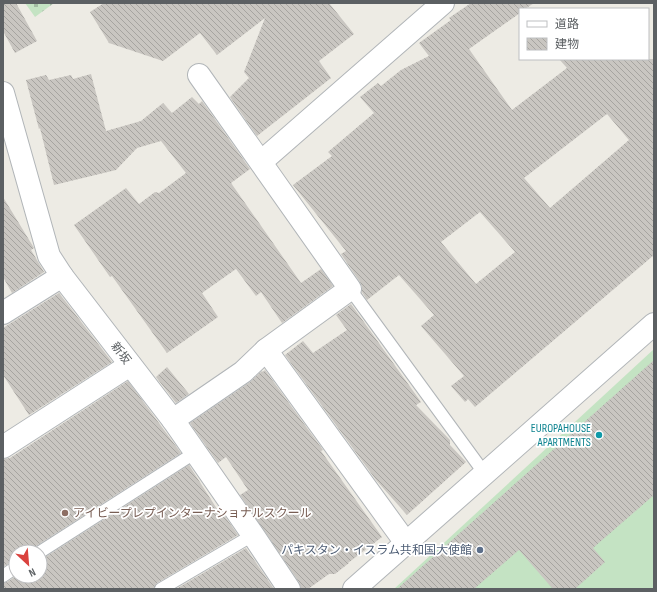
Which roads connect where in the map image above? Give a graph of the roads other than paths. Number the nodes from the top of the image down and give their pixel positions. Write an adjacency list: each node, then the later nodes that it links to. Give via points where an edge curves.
1 (444, 3): 4 (street)
2 (199, 75): 4 (street)
3 (3, 92): 5 (street, 新坂, via 43,238 49,256)
4 (261, 162): 6 (street)
5 (62, 276): 7 (street); 10 (street, 新坂)
6 (350, 289): 9 (street); 14 (lane)
7 (3, 313)
8 (654, 324): 14 (street)
9 (266, 350): 11 (street, via 243,372); 16 (street)
10 (130, 365): 11 (street, 新坂); 12 (street)
11 (173, 420): 13 (street, 新坂)
12 (3, 447)
13 (196, 452): 15 (street, 新坂); 17 (lane)
14 (485, 474): 16 (street)
15 (253, 535): 18 (lane); 19 (street, 新坂)
16 (406, 543): 20 (street)
17 (48, 547)
18 (161, 589)
19 (289, 589)
20 (354, 589)

